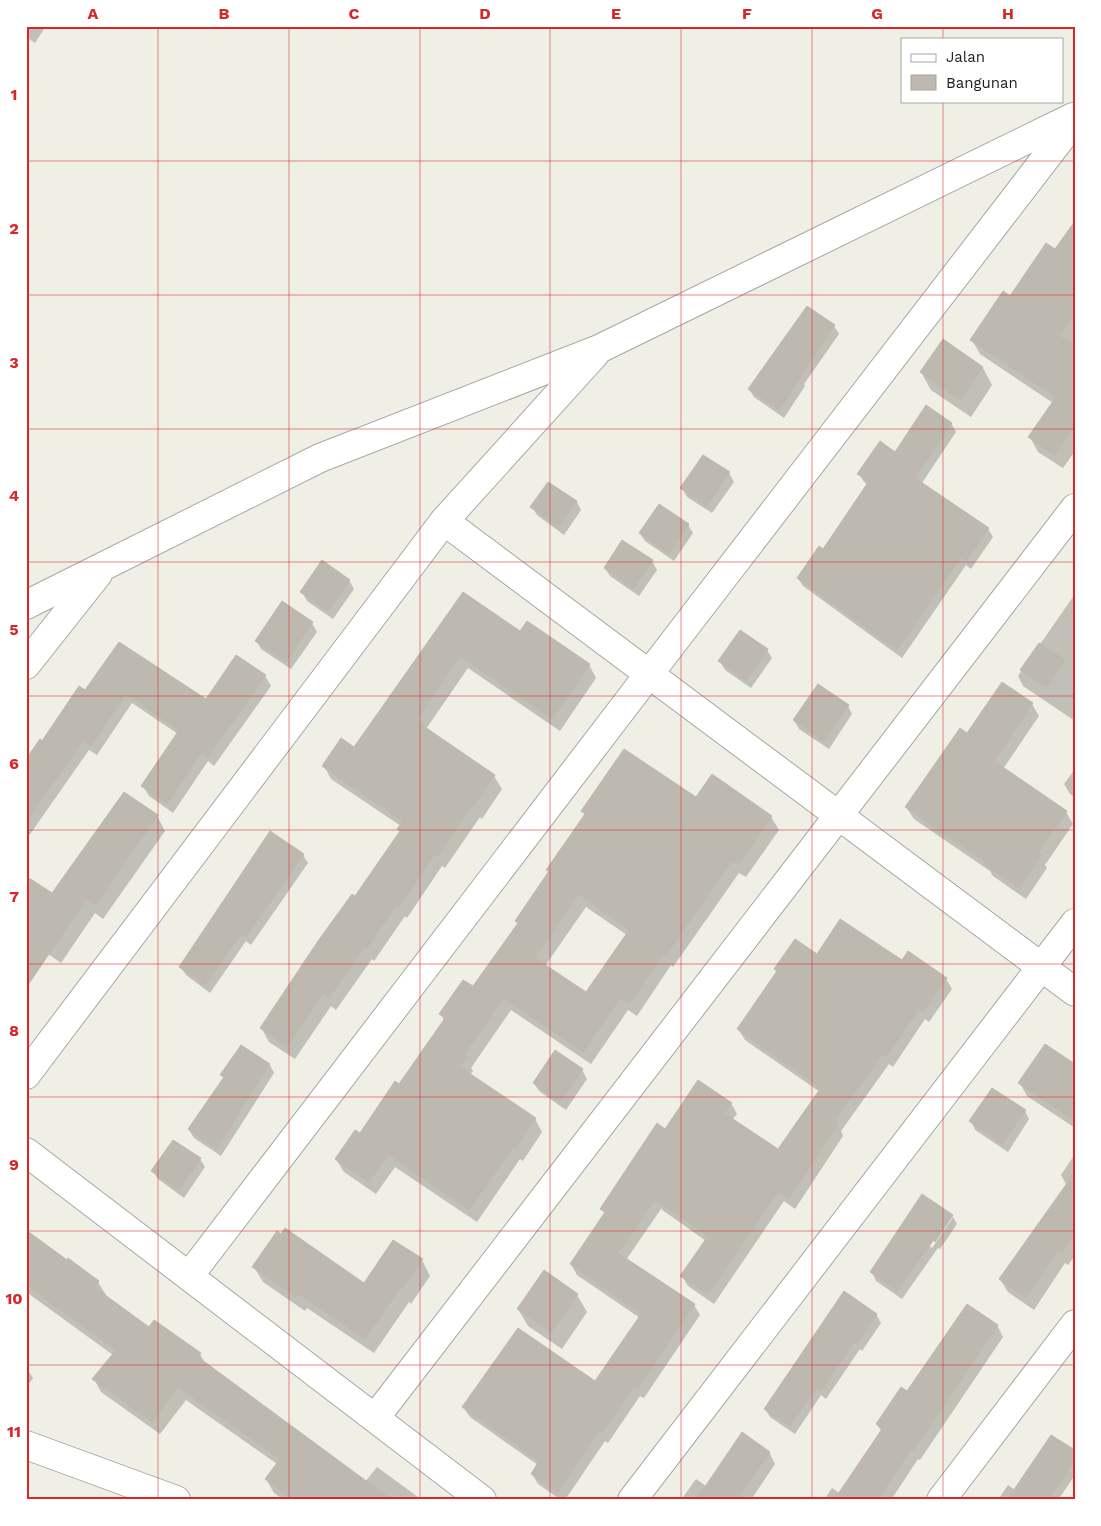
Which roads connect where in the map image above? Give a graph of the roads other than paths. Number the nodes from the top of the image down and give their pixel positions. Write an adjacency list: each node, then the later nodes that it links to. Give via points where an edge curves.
1 (1075, 118): 2 (street); 8 (street)
2 (599, 349): 4 (street); 5 (street, via 320,458)
3 (1075, 508): 9 (street)
4 (444, 521): 8 (street); 13 (street)
5 (102, 568): 6 (street); 7 (street)
6 (26, 605)
7 (26, 665)
8 (648, 674): 9 (street); 15 (street)
9 (837, 815): 11 (street); 17 (street)
10 (1075, 923): 11 (street)
11 (1040, 966): 12 (street); 21 (street)
12 (1075, 992)
13 (26, 1074)
14 (26, 1152): 15 (street)
15 (189, 1276): 17 (street)
16 (1075, 1324): 22 (street)
17 (375, 1418): 20 (street)
18 (26, 1445): 19 (street)
19 (176, 1500)
20 (482, 1500)
21 (632, 1500)
22 (941, 1500)

